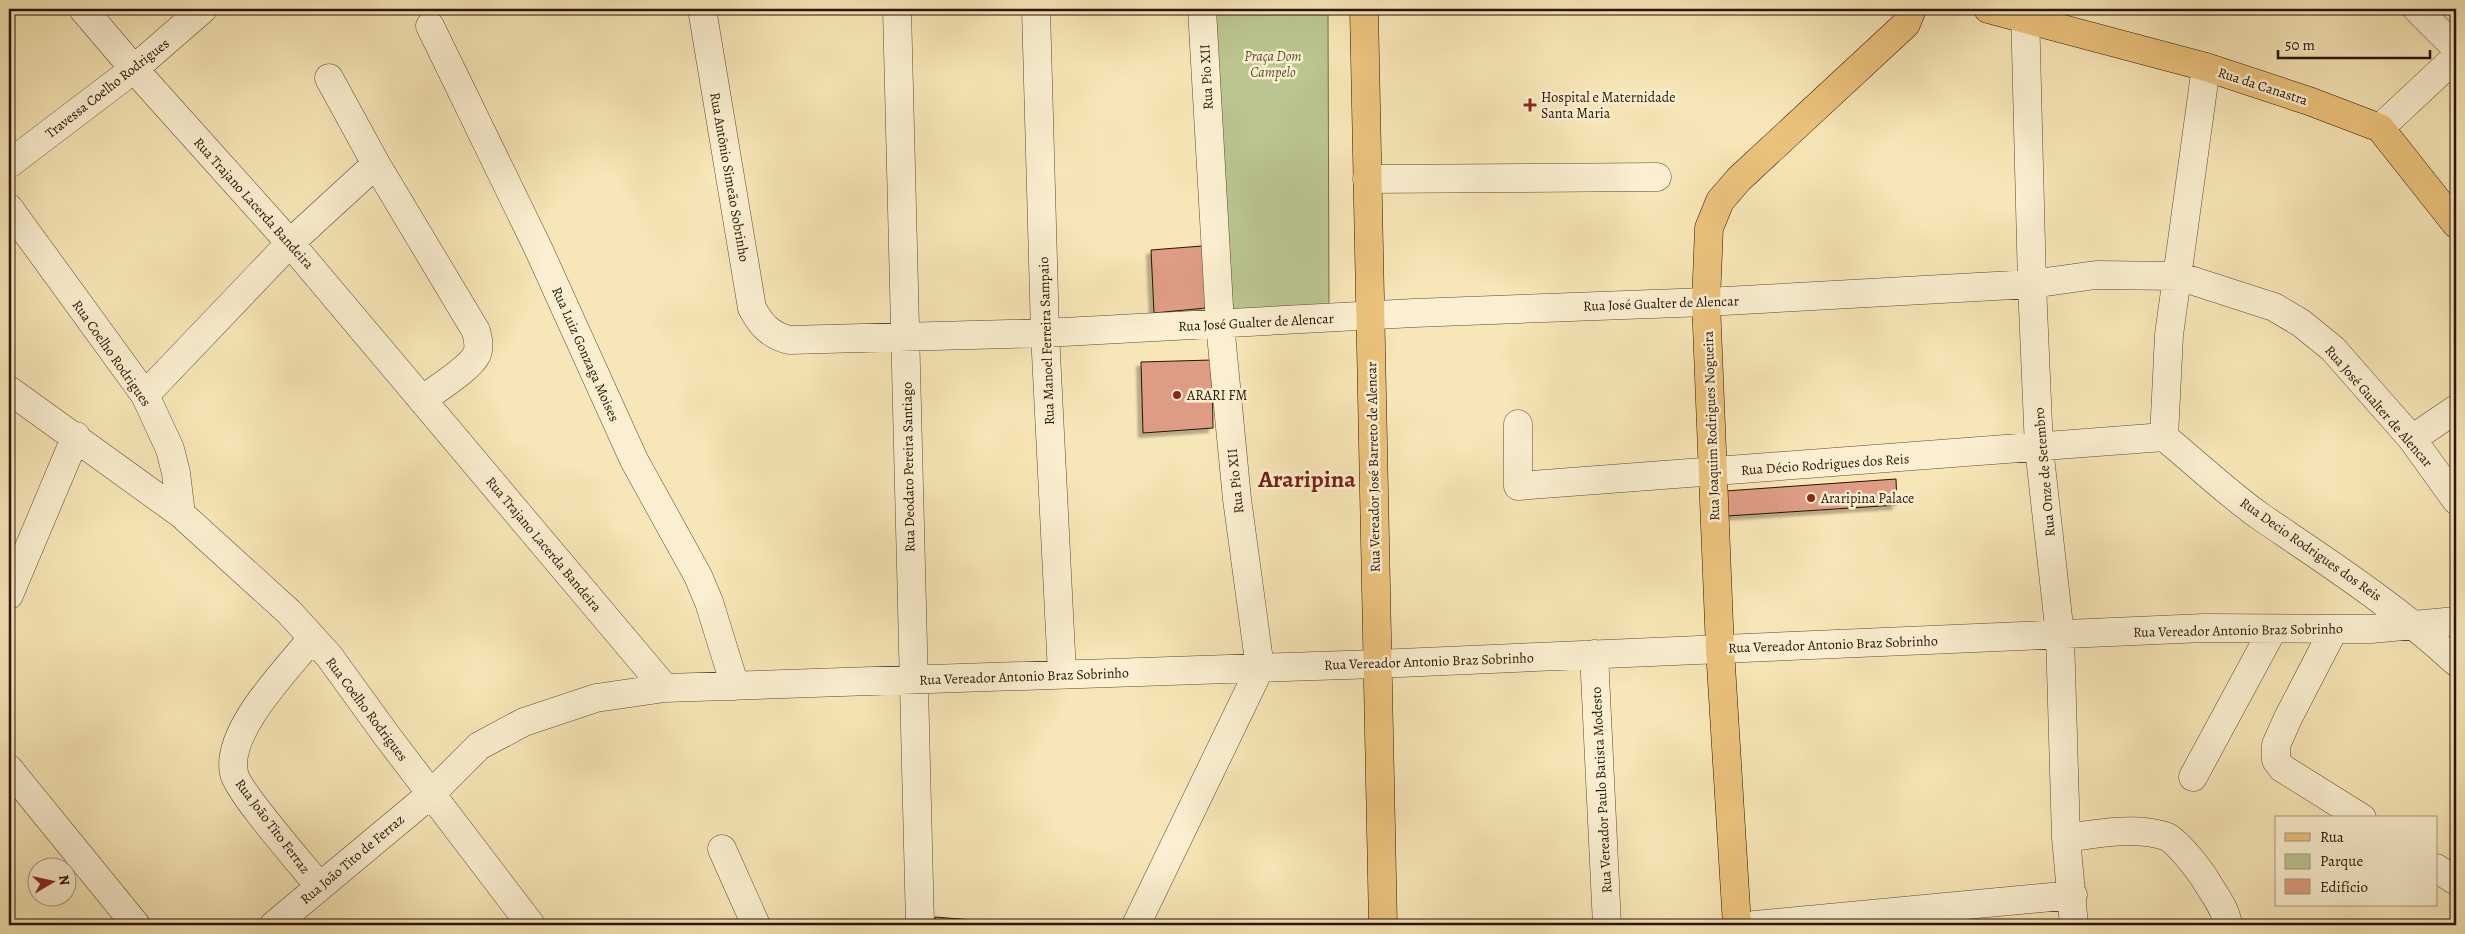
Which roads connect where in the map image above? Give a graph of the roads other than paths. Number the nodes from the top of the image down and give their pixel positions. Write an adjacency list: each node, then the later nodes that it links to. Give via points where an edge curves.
1 (84, 9): 16 (street, Rua Trajano Lacerda Bandeira)
2 (203, 9): 16 (street, Travessa Coelho Rodrigues)
3 (702, 9): 32 (street, Rua Antônio Simeão Sobrinho, via 752,308 761,324)
4 (897, 9): 33 (street, Rua Deodato Pereira Santiago)
5 (1036, 9): 31 (street, Rua Manoel Ferreira Sampaio)
6 (1202, 9): 30 (street, Rua Pio XII)
7 (1364, 9): 22 (main road, Rua Vereador José Barreto de Alencar)
8 (1912, 9): 28 (main road, Rua Joaquim Rodrigues Nogueira, via 1906,24 1739,180 1720,202 1709,228)
9 (1988, 9): 11 (main road, Rua da Canastra)
10 (2417, 9): 13 (street)
11 (2025, 14): 15 (main road, Rua da Canastra); 27 (street, Rua Onze de Setembro)
12 (430, 26): 60 (street, Rua Luiz Gonzaga Moises, via 538,248 634,460 698,576)
13 (2456, 48)
14 (2456, 57): 18 (street)
15 (2206, 67): 18 (main road, Rua da Canastra); 26 (street)
16 (134, 69): 19 (street, Travessa Coelho Rodrigues); 25 (street, Rua Trajano Lacerda Bandeira)
17 (329, 78): 20 (street)
18 (2380, 128): 24 (main road)
19 (9, 164)
20 (376, 164): 25 (street); 36 (street, via 476,331 479,344 469,364)
21 (1657, 178): 22 (street)
22 (1368, 179): 29 (main road, Rua Vereador José Barreto de Alencar)
23 (9, 208): 35 (street, Rua Coelho Rodrigues)
24 (2456, 224)
25 (290, 243): 35 (street); 36 (street, Rua Trajano Lacerda Bandeira)
26 (2178, 276): 27 (street, Rua José Gualter de Alencar, via 2096,275); 40 (street, via 2169,335); 41 (street, Rua José Gualter de Alencar, via 2274,307 2301,323 2333,349)
27 (2032, 284): 28 (street, Rua José Gualter de Alencar); 42 (street, Rua Onze de Setembro)
28 (1706, 302): 29 (street, Rua José Gualter de Alencar); 43 (main road, Rua Joaquim Rodrigues Nogueira)
29 (1370, 316): 30 (street, Rua José Gualter de Alencar); 56 (main road, Rua Vereador José Barreto de Alencar)
30 (1220, 324): 31 (street, Rua José Gualter de Alencar); 57 (street, Rua Pio XII, via 1237,499)
31 (1045, 333): 33 (street, Rua José Gualter de Alencar); 58 (street, Rua Manoel Ferreira Sampaio)
32 (776, 336): 33 (street, Rua José Gualter de Alencar, via 790,340)
33 (905, 337): 59 (street, Rua Deodato Pereira Santiago)
34 (9, 390): 39 (street, Rua Coelho Rodrigues)
35 (145, 395): 45 (street, Rua Coelho Rodrigues, via 170,449)
36 (422, 400): 61 (street, Rua Trajano Lacerda Bandeira)
37 (2456, 408): 41 (street)
38 (1518, 424): 43 (street, Rua Décio Rodrigues dos Reis, via 1518,486)
39 (76, 436): 45 (street, Rua Coelho Rodrigues); 46 (street)
40 (2164, 437): 42 (street, Rua Décio Rodrigues dos Reis); 48 (street, Rua Decio Rodrigues dos Reis, via 2260,515)
41 (2412, 439): 44 (street, Rua José Gualter de Alencar)
42 (2039, 448): 43 (street, Rua Décio Rodrigues dos Reis); 51 (street, Rua Onze de Setembro)
43 (1713, 472): 53 (main road, Rua Joaquim Rodrigues Nogueira)
44 (2456, 500)
45 (181, 514): 52 (street, Rua Coelho Rodrigues, via 289,612)
46 (9, 595)
47 (2456, 621): 48 (street, Rua Vereador Antonio Braz Sobrinho)
48 (2417, 625): 50 (street, Rua Vereador Antonio Braz Sobrinho); 55 (street, Rua Decio Rodrigues dos Reis)
49 (2273, 629): 50 (street, Rua Vereador Antonio Braz Sobrinho); 51 (street, Rua Vereador Antonio Braz Sobrinho, via 2204,628); 63 (street)
50 (2334, 629): 66 (street, via 2276,745 2276,760 2282,768)
51 (2060, 634): 53 (street, Rua Vereador Antonio Braz Sobrinho); 67 (street, Rua Onze de Setembro)
52 (312, 638): 65 (street, Rua Coelho Rodrigues, via 329,656); 71 (street, Rua João Tito Ferraz, via 243,726 233,762 234,776)
53 (1720, 649): 54 (street, Rua Vereador Antonio Braz Sobrinho); 83 (main road, Rua Joaquim Rodrigues Nogueira)
54 (1594, 654): 56 (street, Rua Vereador Antonio Braz Sobrinho); 82 (street, Rua Vereador Paulo Batista Modesto)
55 (2456, 662)
56 (1377, 664): 57 (street, Rua Vereador Antonio Braz Sobrinho); 81 (main road, Rua Vereador José Barreto de Alencar)
57 (1260, 668): 58 (street, Rua Vereador Antonio Braz Sobrinho); 80 (street)
58 (1062, 673): 59 (street, Rua Vereador Antonio Braz Sobrinho)
59 (913, 681): 60 (street, Rua Vereador Antonio Braz Sobrinho); 79 (street, Rua Deodato Pereira Santiago)
60 (734, 686): 61 (street, Rua Vereador Antonio Braz Sobrinho)
61 (665, 688): 65 (street, Rua Vereador Antonio Braz Sobrinho, via 596,698 524,722 479,746)
62 (9, 770): 75 (street)
63 (2193, 777)
64 (9, 789): 74 (street)
65 (431, 794): 71 (street, Rua João Tito de Ferraz); 77 (street, Rua Coelho Rodrigues)
66 (2359, 816)
67 (2066, 838): 72 (street, Rua Onze de Setembro); 73 (street, via 2118,831 2166,836 2188,857)
68 (722, 849): 78 (street)
69 (2438, 869): 70 (street)
70 (2456, 881)
71 (319, 886): 76 (street, Rua João Tito de Ferraz)
72 (2073, 894): 84 (street); 85 (street, Rua Onze de Setembro)
73 (2234, 922)
74 (119, 925)
75 (136, 925)
76 (274, 925)
77 (531, 925)
78 (756, 925)
79 (920, 925)
80 (1136, 925)
81 (1383, 925)
82 (1607, 925)
83 (1737, 925)
84 (1755, 925)
85 (2074, 925)

